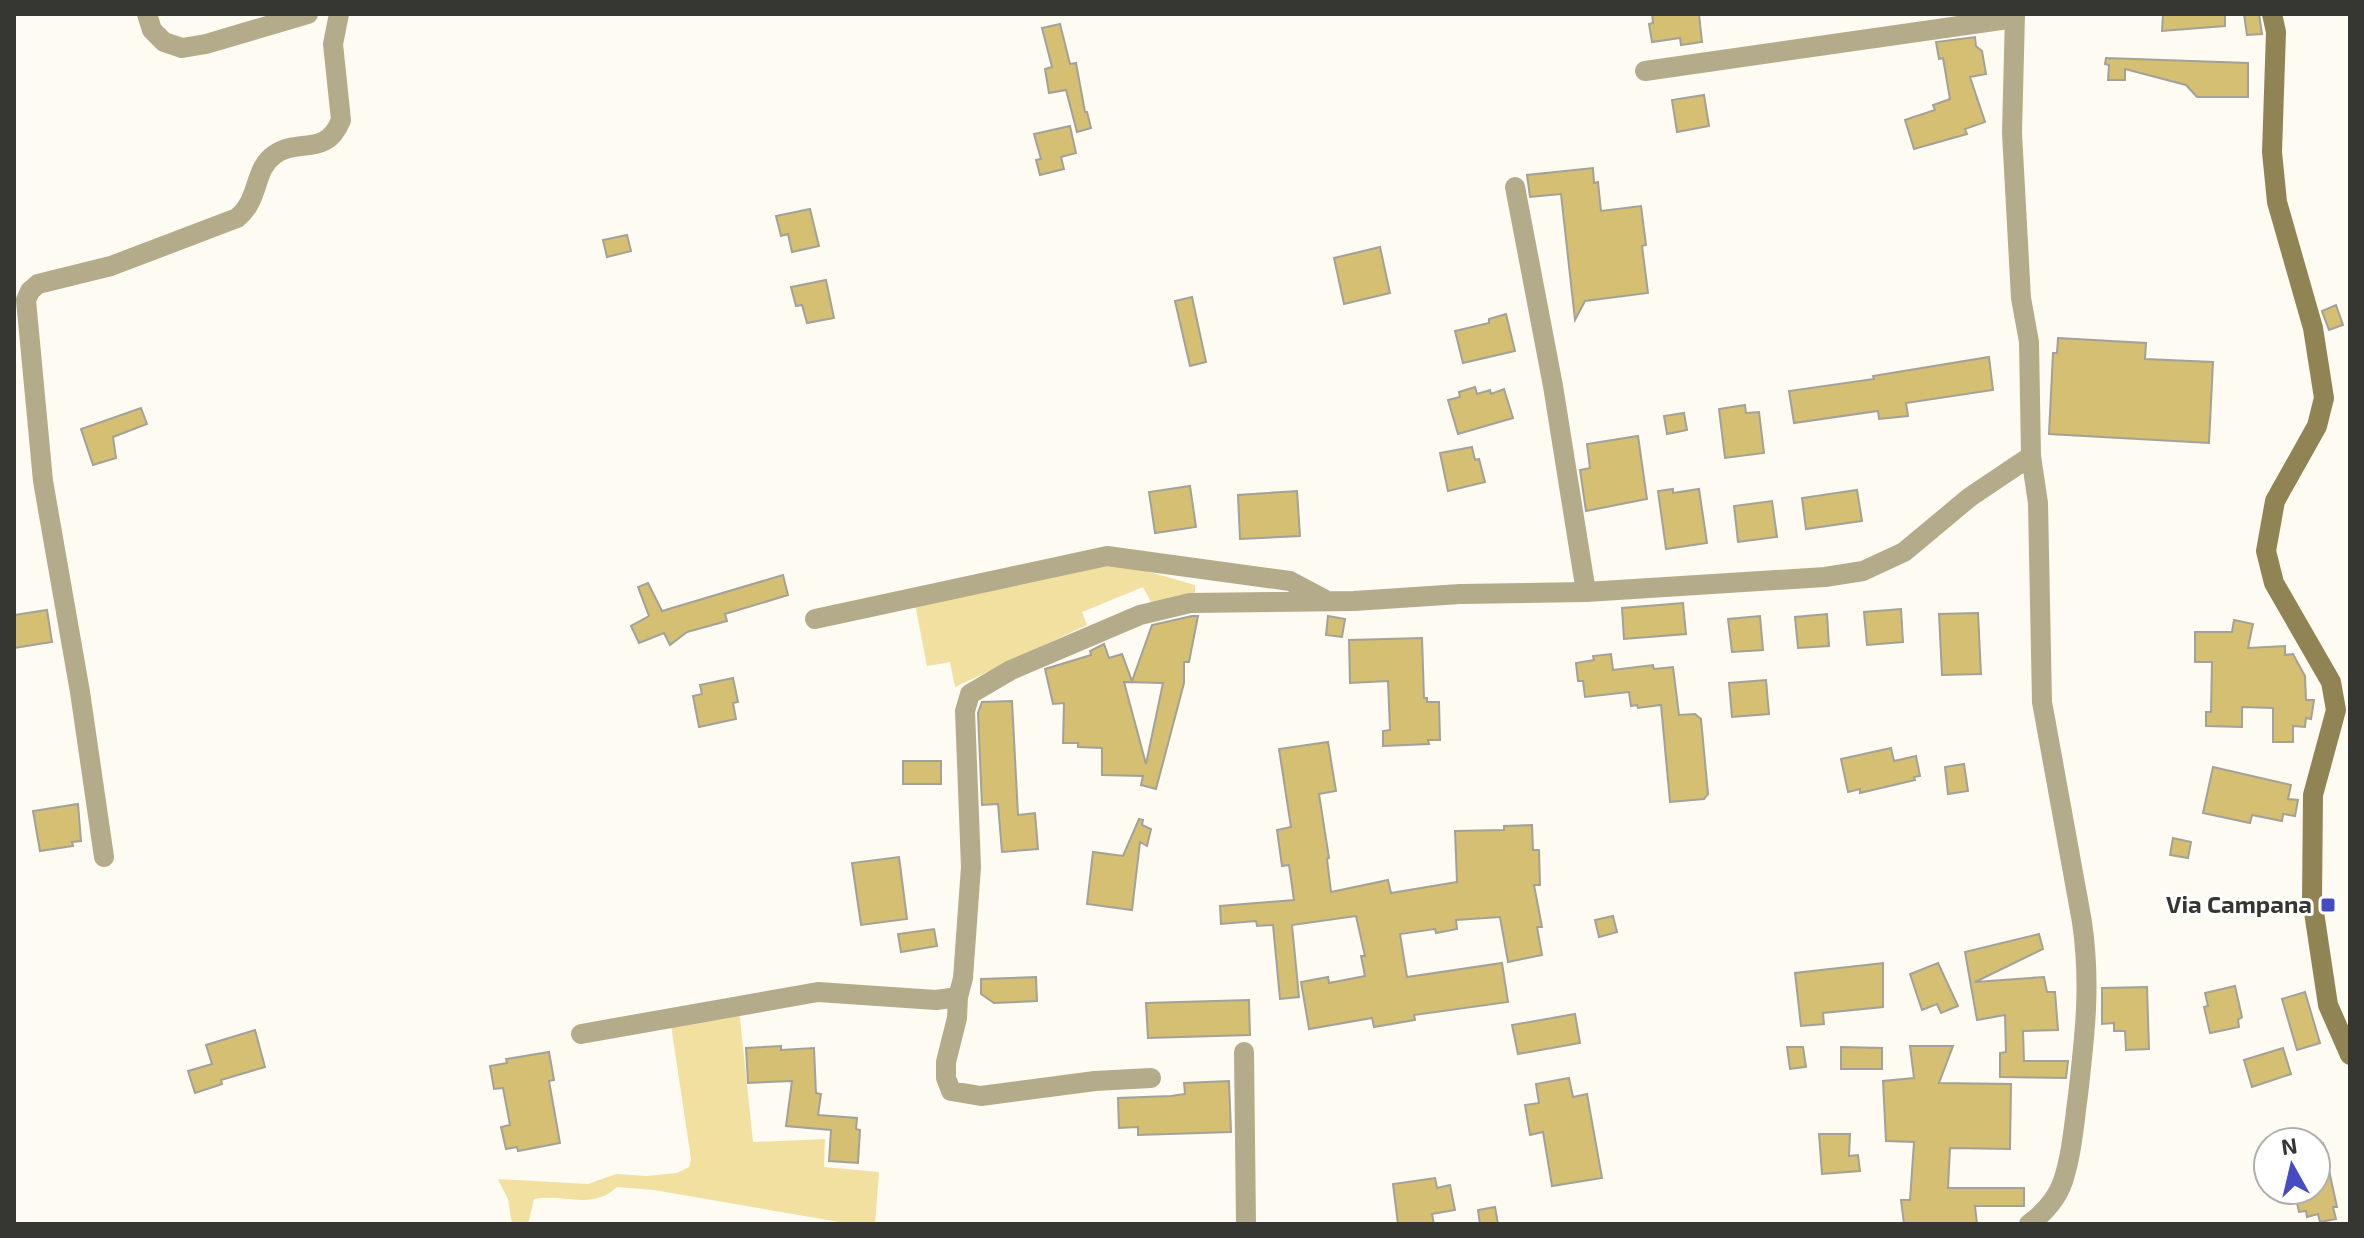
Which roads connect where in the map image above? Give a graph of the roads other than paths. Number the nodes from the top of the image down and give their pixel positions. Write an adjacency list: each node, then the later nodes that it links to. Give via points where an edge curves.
1 (147, 14): 2 (street, via 152,30 164,42 182,48)
2 (308, 14)
3 (339, 14): 12 (street, via 333,44 341,120 328,140 275,154 261,171 247,210 237,218 111,266 38,284 26,300 43,481)
4 (2272, 14): 16 (main road, via 2277,202 2313,328 2324,398 2317,426 2275,501 2266,551 2274,583 2331,682 2336,710 2313,795 2312,899 2328,1005)
5 (2015, 16): 6 (street); 8 (street, via 2012,133 2021,298 2029,342)
6 (1645, 71)
7 (1515, 187): 9 (street)
8 (2031, 456): 9 (street, via 1970,497 1904,552 1863,571); 19 (street, via 2038,503 2042,702 2087,955 2088,1008 2063,1181 2054,1200)
9 (1586, 592): 10 (street)
10 (1328, 601): 11 (street, via 1290,581 1107,556); 13 (street, via 1190,603 1140,615 1011,670 970,694 965,711 971,867)
11 (815, 619)
12 (104, 857)
13 (958, 997): 14 (street, via 818,992); 17 (street, via 946,1062 951,1091 981,1096)
14 (581, 1034)
15 (1244, 1052): 18 (street)
16 (2350, 1055)
17 (1151, 1078)
18 (1246, 1224)
19 (2029, 1224)

